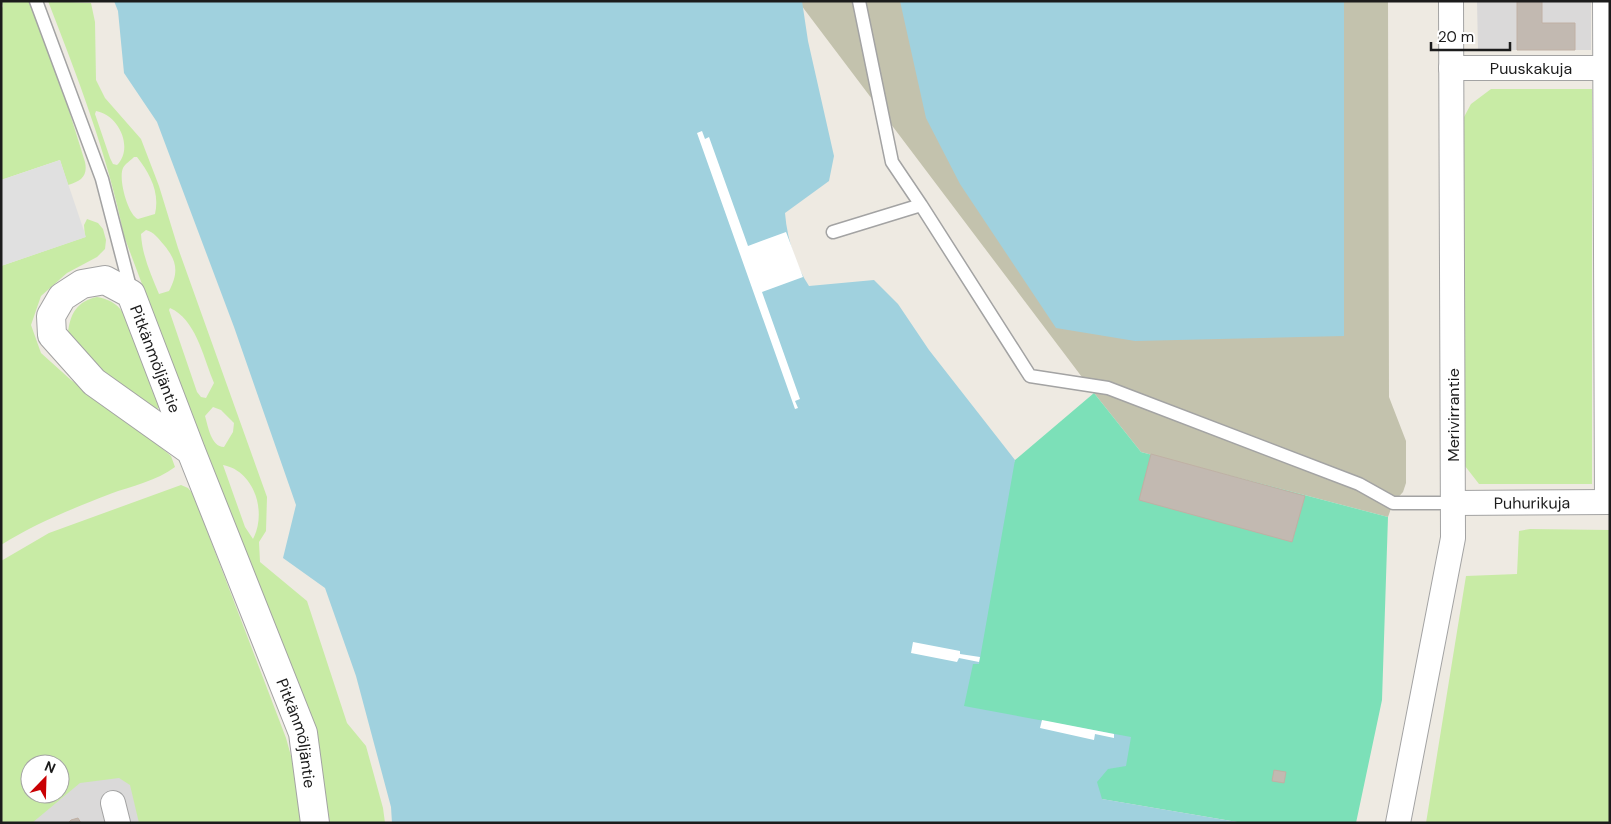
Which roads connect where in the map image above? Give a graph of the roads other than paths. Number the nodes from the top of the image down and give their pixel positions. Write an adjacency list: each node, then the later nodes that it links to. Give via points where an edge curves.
1 (36, 1): 9 (lane, via 102,179)
2 (859, 1): 7 (lane, via 892,162)
3 (1451, 1): 5 (street, Merivirrantie)
4 (1605, 1): 6 (street)
5 (1451, 68): 6 (street, Puuskakuja); 12 (street, Merivirrantie)
6 (1608, 68): 11 (street)
7 (921, 206): 8 (lane); 12 (lane, via 1030,376 1108,388 1359,484 1392,503)
8 (833, 232)
9 (132, 294): 10 (street, Pitkänmöljäntie); 10 (street, Pitkänmöljäntie, via 105,280 82,284 62,297 51,316 52,335 94,382)
10 (191, 451): 13 (street, Pitkänmöljäntie, via 303,733)
11 (1608, 502): 12 (street, Puhurikuja)
12 (1454, 503): 14 (street, Merivirrantie, via 1453,538)
13 (315, 823)
14 (1398, 823)

